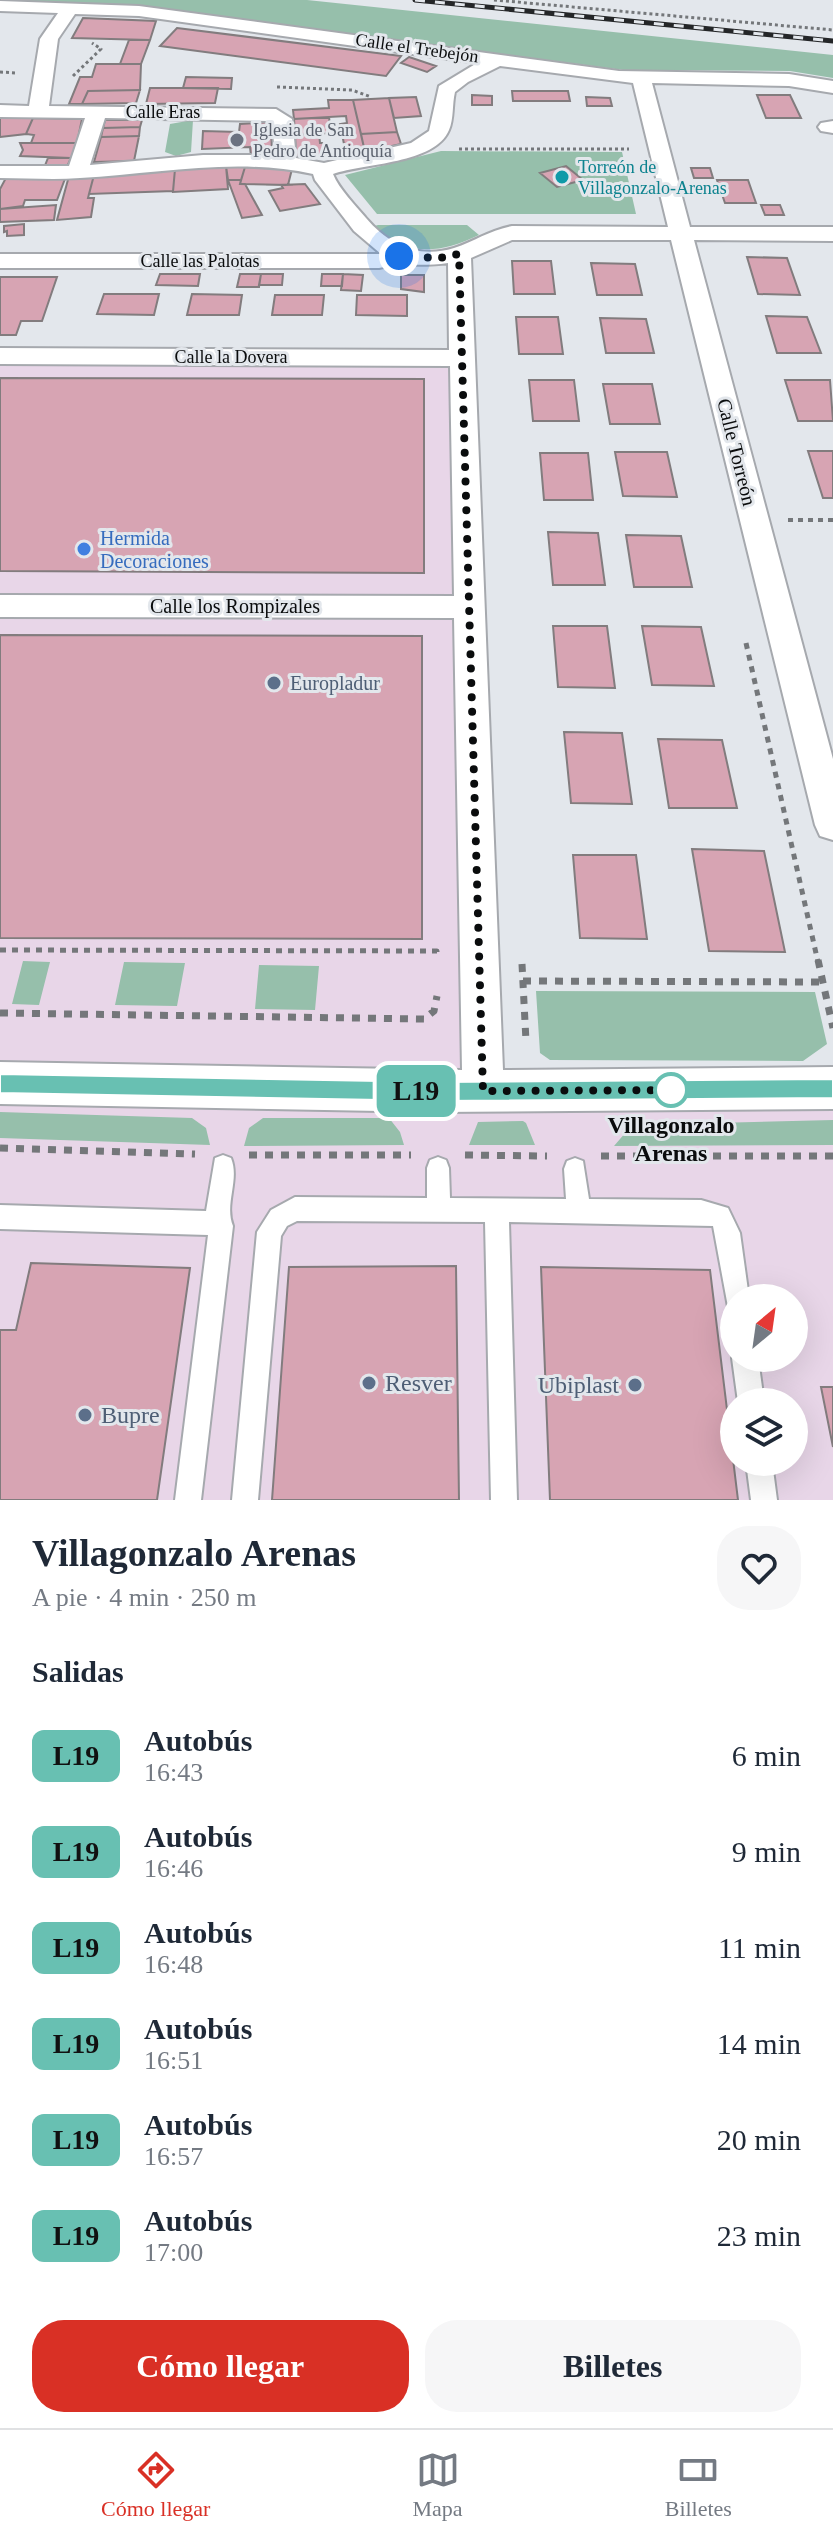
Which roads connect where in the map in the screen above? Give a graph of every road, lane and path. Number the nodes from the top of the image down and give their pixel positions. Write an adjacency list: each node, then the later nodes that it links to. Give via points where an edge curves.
1 (494, 0): 4 (path)
2 (0, 6): 3 (street, Calle el Trebejón)
3 (70, 9): 5 (street, Calle el Trebejón, via 139,11); 9 (street, via 49,39)
4 (833, 30)
5 (500, 59): 6 (street, Calle el Trebejón); 16 (street, via 446,90 439,131 429,141)
6 (641, 79): 7 (street, Calle el Trebejón, via 789,80); 19 (street, Calle Torreón)
7 (833, 87)
8 (0, 111): 9 (street, Calle Eras)
9 (38, 111): 10 (street, Calle Eras)
10 (97, 112): 11 (street, Calle Eras); 18 (street)
11 (156, 112): 14 (street, Calle Eras, via 276,115 282,119); 15 (street)
12 (627, 135): 13 (path, via 630,149)
13 (458, 149)
14 (286, 161): 15 (street); 16 (street)
15 (144, 167): 18 (street)
16 (325, 170): 22 (street, via 322,176 373,240)
17 (0, 172): 18 (street)
18 (77, 172)
19 (681, 233): 20 (street); 21 (street, via 512,233 482,240); 31 (street, Calle Torreón)
20 (833, 234)
21 (459, 254): 22 (street, Calle las Palotas); 25 (street)
22 (399, 256): 23 (street, Calle las Palotas, via 379,261)
23 (0, 261)
24 (0, 356): 25 (street, Calle la Dovera)
25 (462, 358): 29 (street)
26 (783, 520): 27 (path)
27 (833, 520)
28 (0, 606): 29 (street, Calle los Rompizales)
29 (469, 607): 46 (street)
30 (746, 642): 38 (path)
31 (833, 825)
32 (437, 936): 34 (path)
33 (0, 950): 34 (path)
34 (437, 951): 36 (path)
35 (522, 951): 37 (path)
36 (437, 964)
37 (523, 981): 38 (path); 43 (path)
38 (822, 982): 40 (path)
39 (437, 989): 41 (path, via 434,1011 424,1019)
40 (830, 1008): 42 (path)
41 (0, 1013)
42 (833, 1028)
43 (526, 1041)
44 (0, 1083): 46 (street)
45 (833, 1088): 46 (street)
46 (483, 1091)
47 (223, 1166): 54 (lane)
48 (438, 1168): 50 (lane)
49 (575, 1169): 52 (lane)
50 (439, 1209): 51 (lane); 58 (lane, via 295,1209 269,1232)
51 (497, 1210): 52 (lane); 59 (lane)
52 (578, 1210): 55 (lane, via 720,1216 728,1233)
53 (0, 1217): 54 (lane)
54 (216, 1223): 57 (lane, via 221,1226)
55 (735, 1284)
56 (761, 1476): 60 (lane)
57 (188, 1500)
58 (245, 1500)
59 (504, 1500)
60 (764, 1500)

